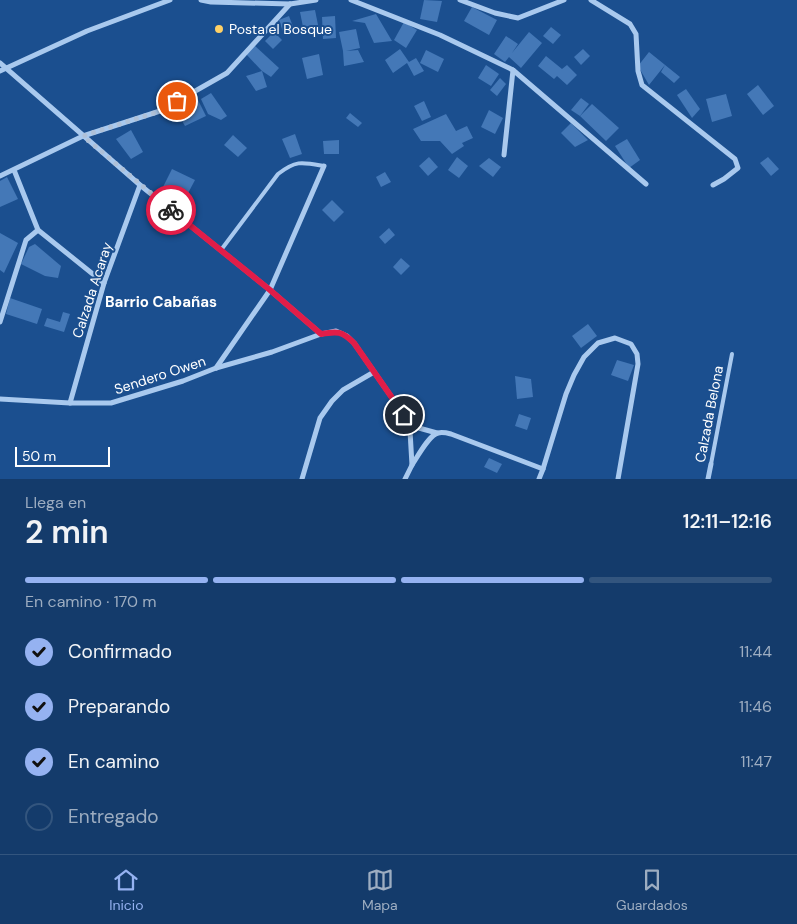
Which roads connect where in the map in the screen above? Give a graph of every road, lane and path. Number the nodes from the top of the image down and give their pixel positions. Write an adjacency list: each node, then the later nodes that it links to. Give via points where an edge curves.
1 (170, 0): 10 (street, via 87,31)
2 (201, 0): 8 (street)
3 (316, 0): 8 (street)
4 (351, 0): 11 (street, via 440,35)
5 (460, 0): 6 (street, via 518,18)
6 (564, 0)
7 (591, 0): 20 (street, via 630,24 636,34 642,85 735,160 738,168)
8 (290, 4): 13 (street, via 227,73 160,111)
9 (0, 63): 10 (street)
10 (6, 68): 12 (street); 13 (street)
11 (513, 70): 14 (street); 18 (street)
12 (0, 71)
13 (83, 136): 16 (street); 19 (street)
14 (504, 155)
15 (324, 166): 22 (lane, via 302,162 289,165 278,174); 24 (street)
16 (14, 170): 17 (street); 21 (street)
17 (0, 176)
18 (646, 184)
19 (140, 185): 22 (street); 23 (street, Calzada Acaray)
20 (713, 185)
21 (38, 230): 23 (street); 25 (street, via 26,240)
22 (221, 250): 24 (street)
23 (104, 283): 31 (street, Calzada Acaray)
24 (270, 290): 26 (street); 28 (street)
25 (0, 322)
26 (321, 334): 28 (street, Sendero Owen); 29 (street, via 336,331 347,336)
27 (732, 354): 34 (lane, Calzada Belona)
28 (216, 368): 31 (street, Sendero Owen, via 183,382 111,403)
29 (374, 372): 32 (street); 37 (street, via 343,390 320,418)
30 (0, 398): 31 (street, Sendero Owen)
31 (70, 403)
32 (408, 425): 33 (street); 35 (street)
33 (437, 433): 35 (street); 36 (street, via 451,434)
34 (711, 464): 41 (street, Calzada Belona)
35 (412, 465): 38 (street)
36 (543, 470): 39 (street); 40 (street, via 577,369 598,343 615,338 631,344 638,364)
37 (302, 479)
38 (405, 479)
39 (539, 479)
40 (618, 479)
41 (708, 479)

